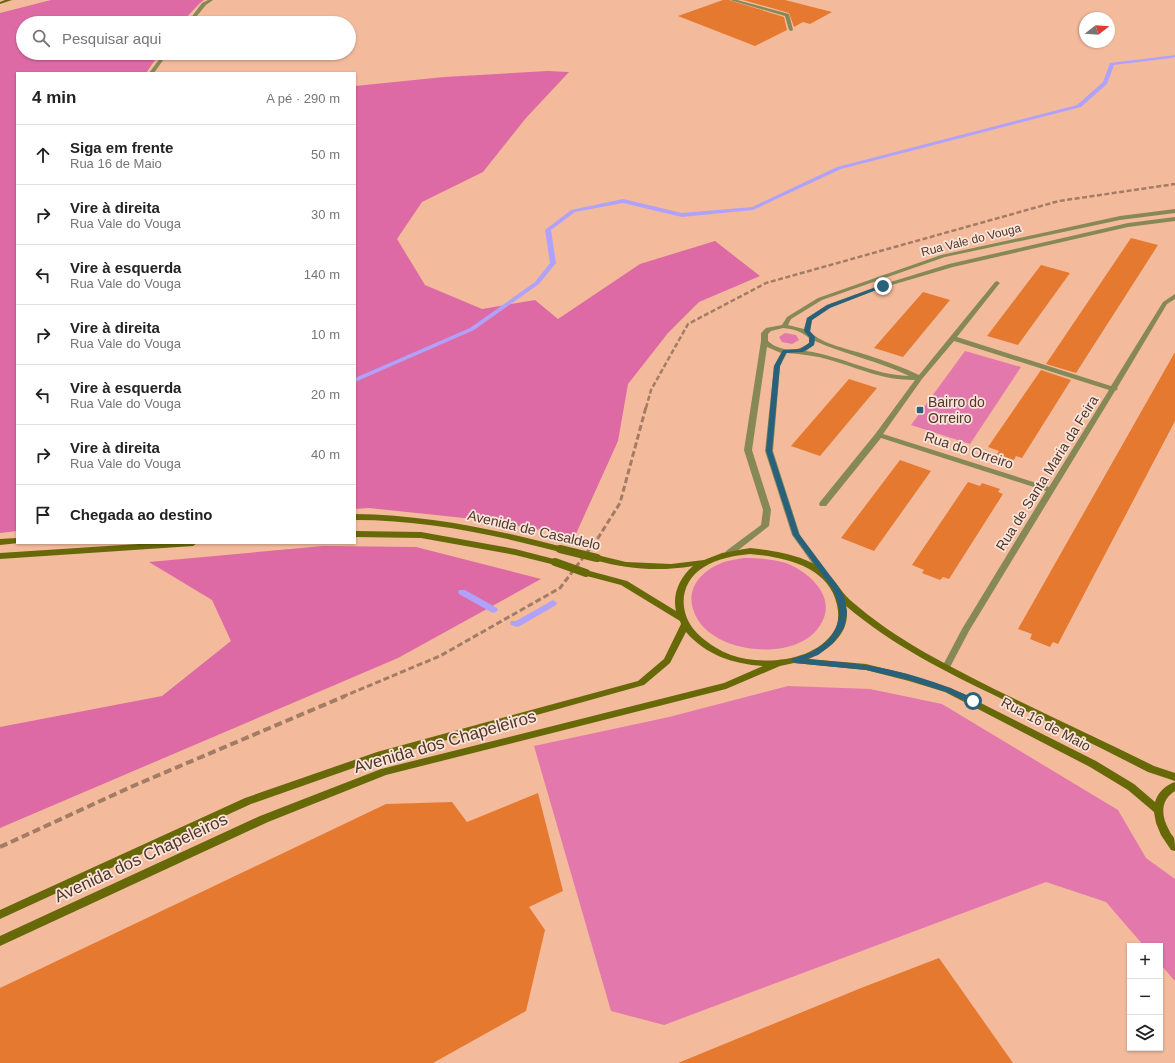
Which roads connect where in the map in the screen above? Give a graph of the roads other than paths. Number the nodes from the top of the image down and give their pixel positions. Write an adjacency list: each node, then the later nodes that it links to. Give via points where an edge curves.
1 (10, 0): 4 (street)
2 (211, 0): 5 (street, via 204,4)
3 (732, 0): 6 (street, via 787,15)
4 (0, 3)
5 (195, 16)
6 (791, 30)
7 (161, 60): 8 (street)
8 (152, 72)
9 (1175, 211): 13 (street, Rua Vale do Vouga, via 1120,218 943,256 820,299 789,318)
10 (1175, 219): 14 (street, Rua Vale do Vouga, via 1128,225 951,265 829,306 809,319)
11 (997, 283): 16 (street)
12 (1175, 296): 21 (street, Rua de Santa Maria da Feira, via 1165,303)
13 (784, 326): 14 (street); 17 (street, Rua Vale do Vouga, via 770,329 764,336)
14 (807, 331): 15 (street)
15 (812, 337): 19 (street, via 810,346); 20 (street, via 830,346 899,367)
16 (952, 338): 20 (street); 21 (street)
17 (765, 340): 18 (street, via 774,348); 30 (street, via 748,450 767,510 764,526)
18 (784, 351): 19 (street); 33 (street, via 777,366 769,451 796,535)
19 (796, 352): 20 (street, via 824,356 891,376)
20 (920, 378): 22 (street)
21 (1114, 389): 23 (street, Rua de Santa Maria da Feira)
22 (879, 435): 23 (street, Rua do Orreiro); 24 (street)
23 (1051, 490): 38 (street, Rua de Santa Maria da Feira, via 965,631)
24 (823, 504)
25 (356, 517): 32 (street, Avenida de Casaldelo, bridge, via 436,522 626,565 671,567)
26 (356, 534): 35 (street, Avenida de Casaldelo, bridge, via 421,535 555,562 624,583)
27 (16, 541): 28 (street)
28 (0, 542)
29 (178, 544): 31 (street)
30 (729, 553): 32 (street); 33 (street, via 772,552 812,566)
31 (0, 556)
32 (706, 562): 35 (street, via 693,570 679,593 678,606)
33 (827, 578): 34 (street)
34 (840, 596): 36 (street, via 843,612 841,628 831,642 815,653); 38 (street, Rua 16 de Maio, via 882,629)
35 (683, 622): 37 (street, via 701,642 723,655 750,662); 43 (street, Avenida dos Chapeleiros, via 667,661 641,683 377,756 248,801)
36 (795, 660): 37 (street); 41 (street, Rua 16 de Maio, via 866,667 948,690 1094,764 1131,787)
37 (778, 663): 44 (street, Avenida dos Chapeleiros, via 726,686 384,772 264,819)
38 (946, 667): 39 (street, Rua 16 de Maio, via 1151,769)
39 (1175, 777)
40 (1175, 786): 41 (street, via 1162,796)
41 (1157, 809): 42 (street, via 1159,822)
42 (1175, 847)
43 (0, 915)
44 (0, 941)

